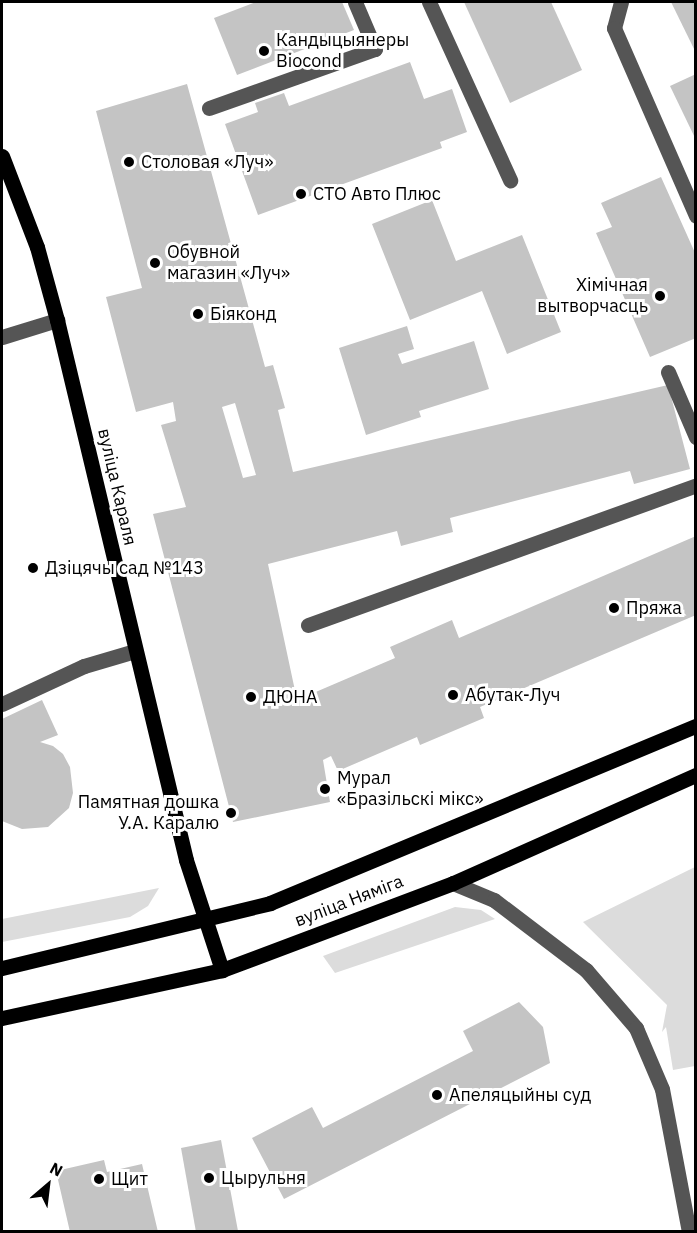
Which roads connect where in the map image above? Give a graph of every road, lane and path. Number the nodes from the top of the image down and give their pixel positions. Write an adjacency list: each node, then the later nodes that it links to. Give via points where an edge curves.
1 (355, 2): 4 (lane, via 375,49)
2 (429, 2): 6 (lane)
3 (621, 2): 7 (lane, via 614,28)
4 (209, 108)
5 (2, 156): 8 (main road, вуліца Караля, via 37,247)
6 (510, 180)
7 (694, 207)
8 (57, 320): 9 (lane); 14 (main road, вуліца Караля)
9 (2, 337)
10 (668, 372): 11 (lane)
11 (696, 437)
12 (696, 485): 13 (lane)
13 (308, 625)
14 (135, 651): 15 (lane, via 84,666); 19 (main road, вуліца Караля, via 186,860)
15 (2, 704)
16 (696, 726): 19 (main road, вуліца Няміга, via 270,903)
17 (696, 775): 18 (main road, вуліца Няміга)
18 (453, 883): 21 (main road, вуліца Няміга); 23 (lane, via 494,900 586,970 636,1028 662,1089)
19 (206, 920): 20 (main road, вуліца Няміга); 21 (main road, вуліца Караля)
20 (2, 968)
21 (222, 970): 22 (main road, вуліца Няміга)
22 (2, 1018)
23 (689, 1232)

